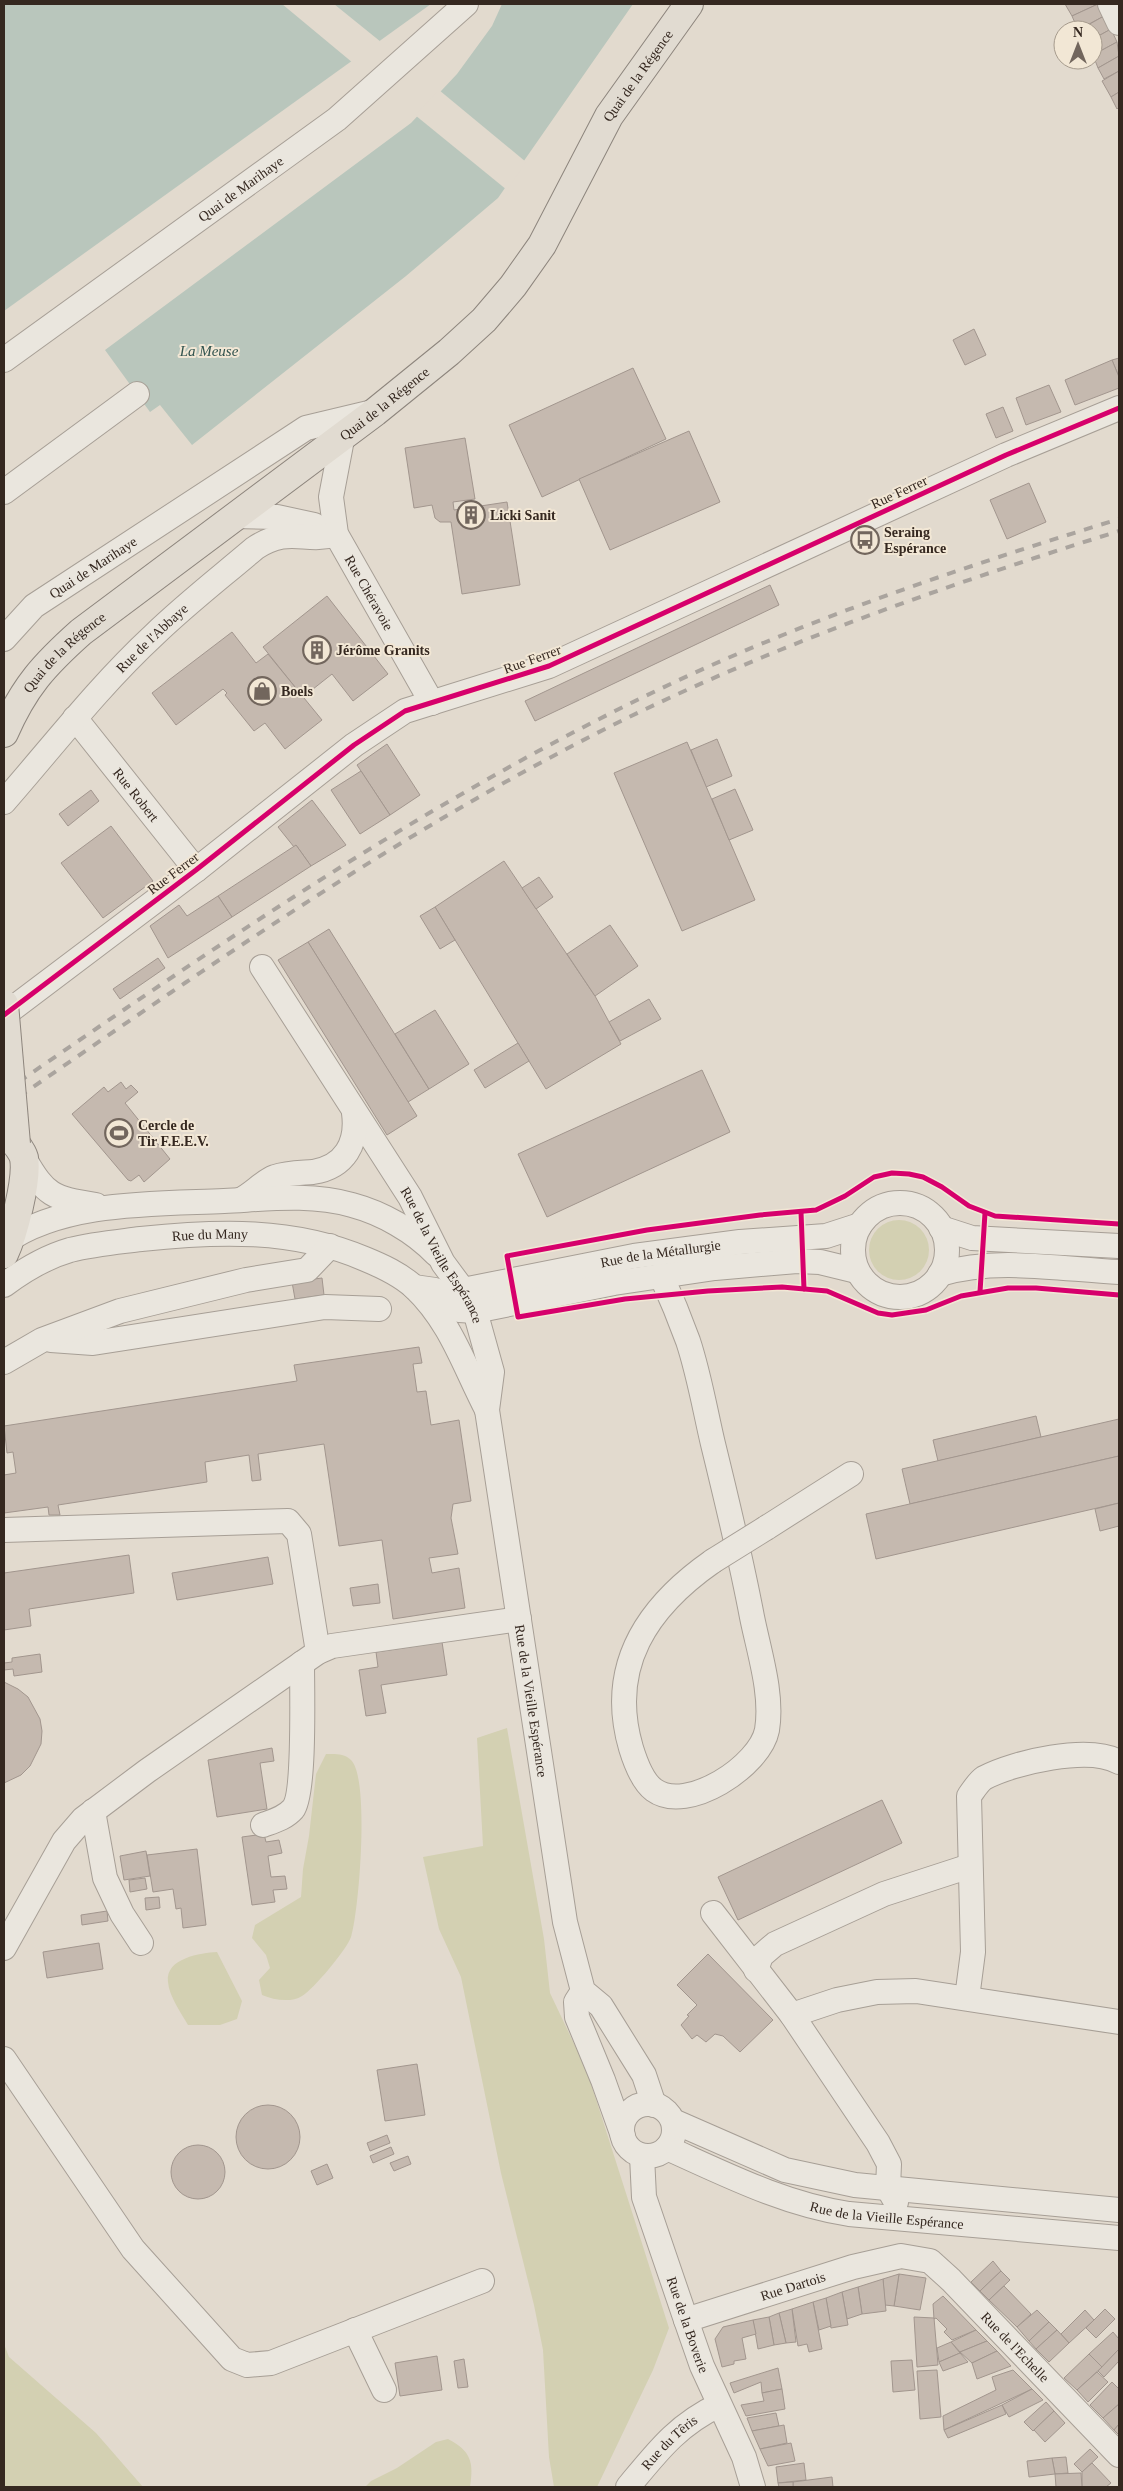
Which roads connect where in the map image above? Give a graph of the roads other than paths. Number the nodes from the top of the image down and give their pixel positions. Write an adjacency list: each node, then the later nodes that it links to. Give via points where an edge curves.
1 (466, 4): 5 (street, Quai de Marihaye, via 337,119)
2 (689, 4): 8 (main road, Quai de la Régence, via 609,116 552,228 513,286 484,320 449,352)
3 (1110, 4): 4 (street)
4 (1119, 22)
5 (4, 360)
6 (137, 394): 10 (street)
7 (1119, 408): 14 (street, Rue Ferrer, via 1006,455 557,663)
8 (375, 412): 9 (main road, Quai de la Régence); 13 (street, Quai de Marihaye, via 306,428 34,606)
9 (344, 434): 11 (main road, Quai de la Régence); 12 (street, via 331,497)
10 (4, 492)
11 (234, 516): 12 (street, via 291,520); 16 (main road, Quai de la Régence, via 81,632 52,658 26,688)
12 (336, 534): 14 (street, Rue Chéravoie); 15 (street, Rue de l'Abbaye, via 286,535 255,548 153,635)
13 (4, 638)
14 (432, 703): 18 (street, Rue Ferrer, via 405,711 374,731)
15 (75, 718): 17 (street, Rue de l'Abbaye); 18 (street, Rue Robert)
16 (4, 733)
17 (4, 802)
18 (196, 870): 21 (street, Rue Ferrer)
19 (262, 967): 22 (street, Rue de la Vieille Espérance)
20 (4, 1004): 23 (main road, bridge)
21 (4, 1015)
22 (354, 1113): 25 (street, via 355,1136 342,1159 315,1172 278,1176 265,1181); 32 (street, Rue de la Vieille Espérance, via 366,1126 410,1197)
23 (20, 1151): 24 (main road); 26 (street, via 46,1191 66,1200); 29 (main road, via 21,1193)
24 (4, 1182)
25 (240, 1200): 26 (street); 32 (street, via 304,1198 352,1205 401,1227 430,1248)
26 (110, 1206): 29 (street, via 44,1224)
27 (860, 1225): 28 (street, Rue de la Métallurgie, via 881,1206 908,1203 933,1216); 33 (street, Rue de la Métallurgie, via 852,1248); 39 (street, Rue de la Métallurgie, via 826,1236 740,1242 634,1256)
28 (941, 1228): 31 (street, Rue de la Métallurgie, via 972,1238); 35 (street, Rue de la Métallurgie, via 947,1251)
29 (6, 1245)
30 (330, 1246): 37 (street, Rue du Many, via 275,1235 220,1233 108,1243 58,1254 26,1270); 38 (street, Rue du Many, via 376,1263); 42 (street, via 307,1270 246,1280 120,1311)
31 (1119, 1246)
32 (443, 1263): 39 (street, Rue de la Vieille Espérance)
33 (857, 1271): 35 (street, via 877,1291 897,1296 918,1293 930,1286); 36 (street, Rue de la Métallurgie, via 820,1262 797,1261)
34 (1119, 1272): 35 (street, via 992,1265)
35 (940, 1274)
36 (661, 1275): 41 (street, Rue de la Métallurgie); 45 (street, bridge, via 688,1342 724,1488 758,1648 767,1697 767,1732 748,1762 704,1791 684,1797 667,1796 654,1790 634,1756 624,1694 631,1654 654,1613 686,1579 713,1561 766,1528)
37 (4, 1286)
38 (414, 1287): 41 (street, via 436,1290 459,1310); 44 (street, Rue de la Vieille Espérance, via 445,1323)
39 (463, 1290): 41 (street, Rue de la Vieille Espérance)
40 (379, 1309): 42 (street, via 324,1307 93,1343)
41 (475, 1311): 44 (street, Rue de la Vieille Espérance, via 492,1372)
42 (42, 1340): 43 (street)
43 (4, 1362)
44 (487, 1410): 47 (street, Rue de la Vieille Espérance)
45 (851, 1474)
46 (4, 1530): 48 (street, via 288,1521 299,1534)
47 (519, 1619): 48 (street, via 332,1646); 57 (street, Rue de la Vieille Espérance, via 565,1922)
48 (310, 1658): 50 (street); 51 (street, via 300,1784 295,1807 283,1818)
49 (1119, 1762): 52 (street, via 1082,1754 1035,1761 983,1779 969,1796)
50 (93, 1811): 54 (street, via 105,1878 122,1914); 55 (street, via 64,1841)
51 (263, 1825)
52 (970, 1866): 56 (street, via 884,1894 775,1944 761,1956); 58 (street, via 973,1952)
53 (714, 1913): 56 (street)
54 (141, 1942)
55 (4, 1948)
56 (756, 1970): 59 (street)
57 (583, 1991): 62 (street, via 601,2006 644,2075); 64 (street, Rue de la Vieille Espérance, via 576,2002 577,2017)
58 (967, 1998): 59 (street, via 916,1991 877,1992 837,2000); 60 (street)
59 (792, 2015): 67 (street, via 885,2153 889,2164)
60 (1116, 2019)
61 (4, 2059): 75 (street, via 133,2249 232,2358 247,2365 271,2363)
62 (654, 2105): 63 (street, via 662,2108); 64 (street, via 645,2104 630,2112 624,2119)
63 (673, 2121): 65 (street, via 673,2138); 67 (street, Rue de la Vieille Espérance, via 764,2162 803,2175)
64 (623, 2136): 66 (street, via 631,2150)
65 (667, 2148): 66 (street, via 655,2155); 69 (street, Rue de la Vieille Espérance, via 780,2198)
66 (642, 2156): 74 (street, Rue de la Boverie, via 644,2197)
67 (888, 2188): 68 (street, Rue de la Vieille Espérance); 69 (street, via 874,2202); 70 (street, via 900,2207)
68 (1119, 2210)
69 (849, 2214): 70 (street, Rue de la Vieille Espérance)
70 (930, 2220): 71 (street, Rue de la Vieille Espérance)
71 (1119, 2238)
72 (901, 2256): 74 (street, Rue Dartois, via 853,2267); 78 (street, Rue de l'Echelle, via 930,2261 936,2266)
73 (482, 2280): 75 (street)
74 (686, 2320): 77 (street, Rue de la Boverie)
75 (355, 2330): 76 (street)
76 (384, 2390)
77 (719, 2405): 79 (street, Rue du Têris, via 675,2432); 80 (street, Rue de la Boverie, via 744,2457)
78 (1119, 2455)
79 (628, 2487)
80 (753, 2487)

